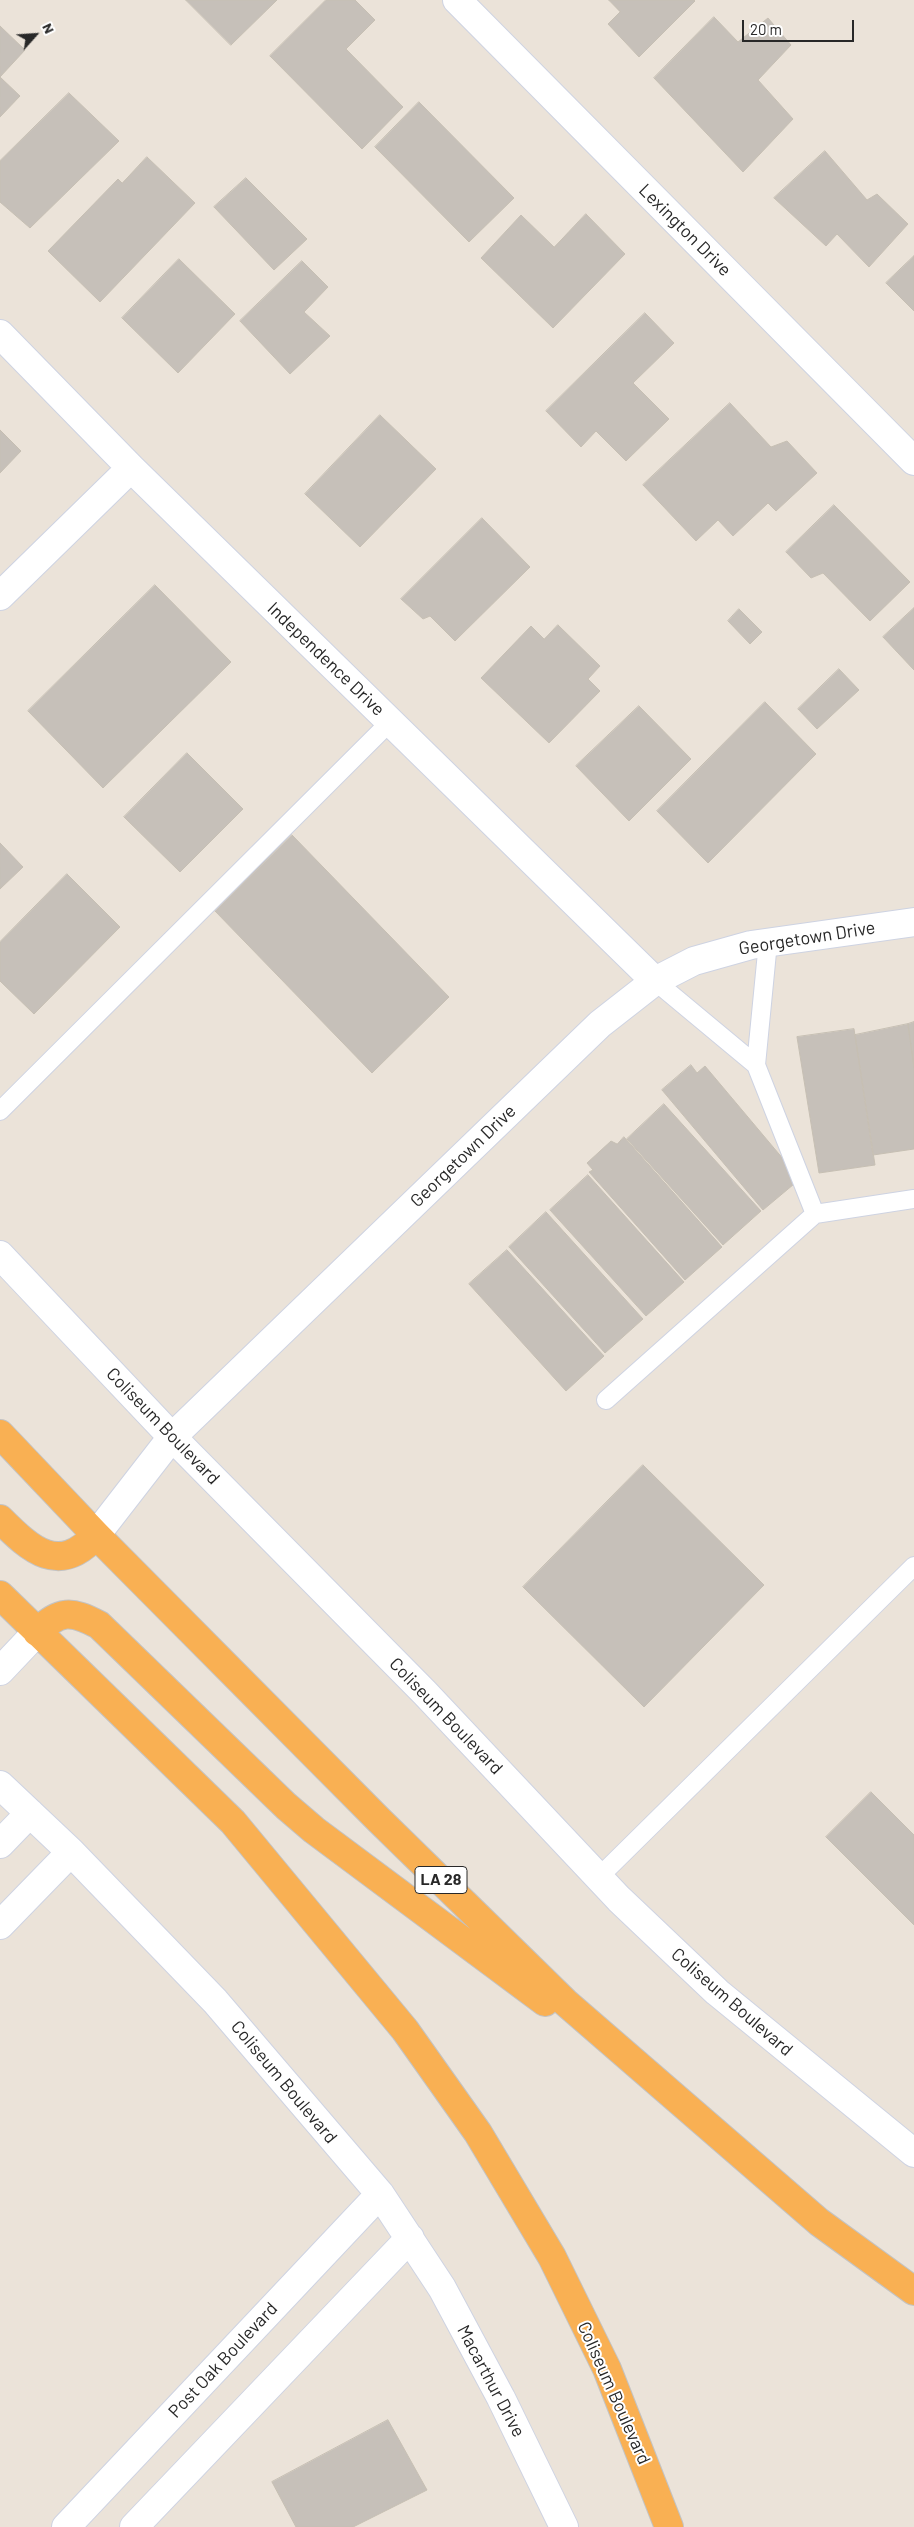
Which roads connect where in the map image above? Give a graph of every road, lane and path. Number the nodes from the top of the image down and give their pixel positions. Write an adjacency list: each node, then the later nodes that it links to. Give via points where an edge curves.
1 (456, 0): 3 (street, Lexington Drive)
2 (0, 334): 4 (street, Independence Drive)
3 (914, 461)
4 (131, 468): 5 (street); 6 (street, Independence Drive)
5 (0, 596)
6 (390, 722): 9 (street, Independence Drive); 11 (lane)
7 (914, 922): 8 (street, Georgetown Drive)
8 (768, 942): 9 (street, Georgetown Drive, via 694,961); 10 (lane)
9 (655, 982): 10 (lane); 17 (street, Georgetown Drive, via 600,1024)
10 (756, 1065): 13 (lane)
11 (0, 1111)
12 (914, 1199): 13 (lane)
13 (815, 1214): 15 (lane)
14 (0, 1255): 17 (street, Coliseum Boulevard)
15 (606, 1400)
16 (0, 1434): 19 (highway, LA 28)
17 (172, 1436): 19 (street, Georgetown Drive); 28 (street, Coliseum Boulevard, via 425,1693)
18 (0, 1519): 19 (highway, via 34,1549 52,1556 69,1556 84,1548)
19 (96, 1535): 30 (highway, LA 28, via 565,2002)
20 (914, 1566): 28 (lane)
21 (0, 1595): 22 (highway, Coliseum Boulevard)
22 (37, 1632): 23 (street); 30 (highway, via 50,1619 64,1614 81,1615 100,1624 314,1830); 38 (highway, Coliseum Boulevard, via 233,1822 405,2030 473,2125 552,2257 607,2369)
23 (0, 1671)
24 (0, 1785): 25 (street, Coliseum Boulevard)
25 (30, 1813): 26 (street); 27 (street, Coliseum Boulevard)
26 (0, 1844)
27 (71, 1852): 29 (street); 32 (street, Coliseum Boulevard, via 215,2001)
28 (598, 1878): 31 (street, Coliseum Boulevard, via 717,1992)
29 (0, 1925)
30 (682, 2104): 34 (highway, LA 28, via 819,2222)
31 (914, 2153)
32 (380, 2194): 33 (street, Coliseum Boulevard); 35 (street, Post Oak Boulevard)
33 (410, 2238): 36 (street); 37 (street, Macarthur Drive, via 442,2288 501,2398)
34 (914, 2291)
35 (66, 2527)
36 (134, 2527)
37 (564, 2527)
38 (669, 2527)

